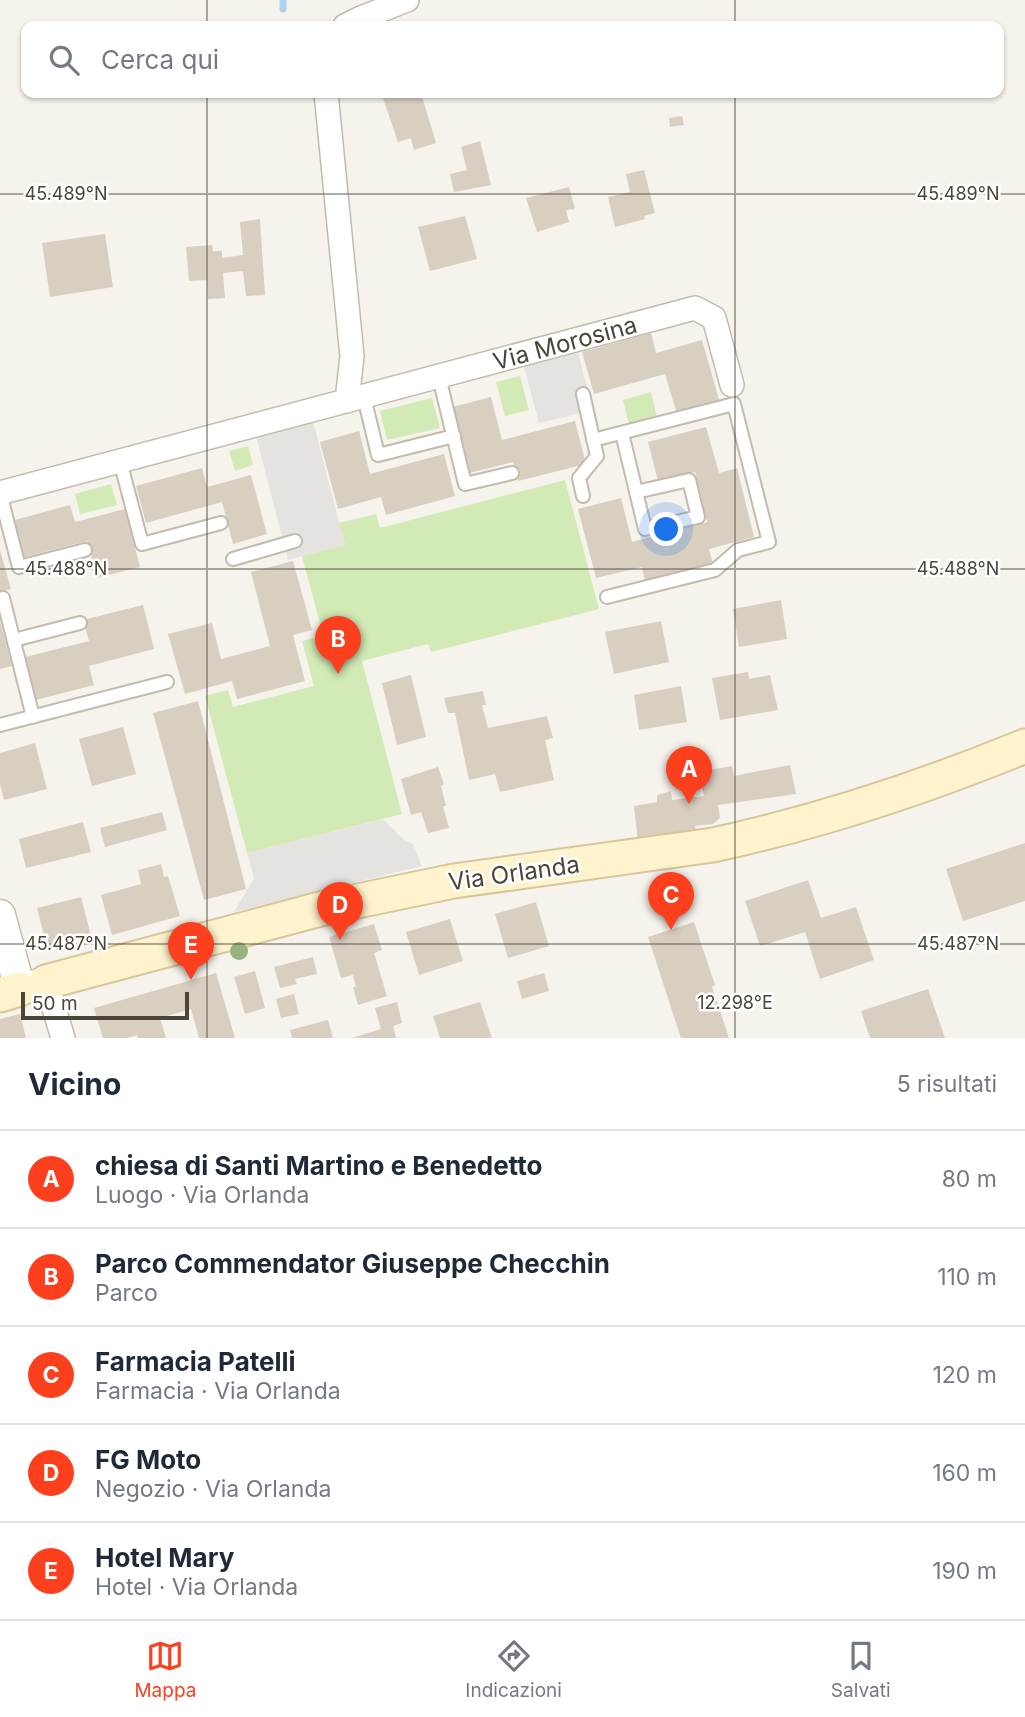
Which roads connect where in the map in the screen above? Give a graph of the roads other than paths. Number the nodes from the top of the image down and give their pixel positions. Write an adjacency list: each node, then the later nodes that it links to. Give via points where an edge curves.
1 (407, 0): 2 (street)
2 (355, 21)
3 (326, 98): 7 (street)
4 (439, 377): 5 (street, Via Morosina, via 695,308 713,318); 7 (street, Via Morosina); 9 (lane)
5 (732, 385)
6 (583, 394): 10 (lane)
7 (356, 399): 9 (lane, via 378,455); 11 (street, Via Morosina)
8 (622, 433): 10 (lane); 13 (lane); 20 (lane, via 734,404 769,542 738,550 715,570)
9 (454, 436): 12 (lane, via 465,484)
10 (593, 440): 15 (lane, via 597,456 579,478)
11 (120, 461): 14 (street, Via Morosina); 16 (lane, via 142,544)
12 (512, 473)
13 (636, 492): 13 (lane, via 689,480 698,517 645,529)
14 (0, 493): 18 (lane, via 19,567)
15 (583, 496)
16 (221, 523)
17 (295, 541): 19 (lane)
18 (85, 550)
19 (233, 559)
20 (607, 597)
21 (3, 598): 23 (lane)
22 (79, 623): 23 (lane)
23 (13, 640): 25 (lane)
24 (167, 682): 25 (lane)
25 (33, 717): 26 (lane)
26 (0, 725)
27 (1025, 746): 29 (main road, Via Orlanda, via 880,800 750,837 418,888 324,908)
28 (0, 915): 29 (street)
29 (22, 989): 30 (street)
30 (63, 1038)

